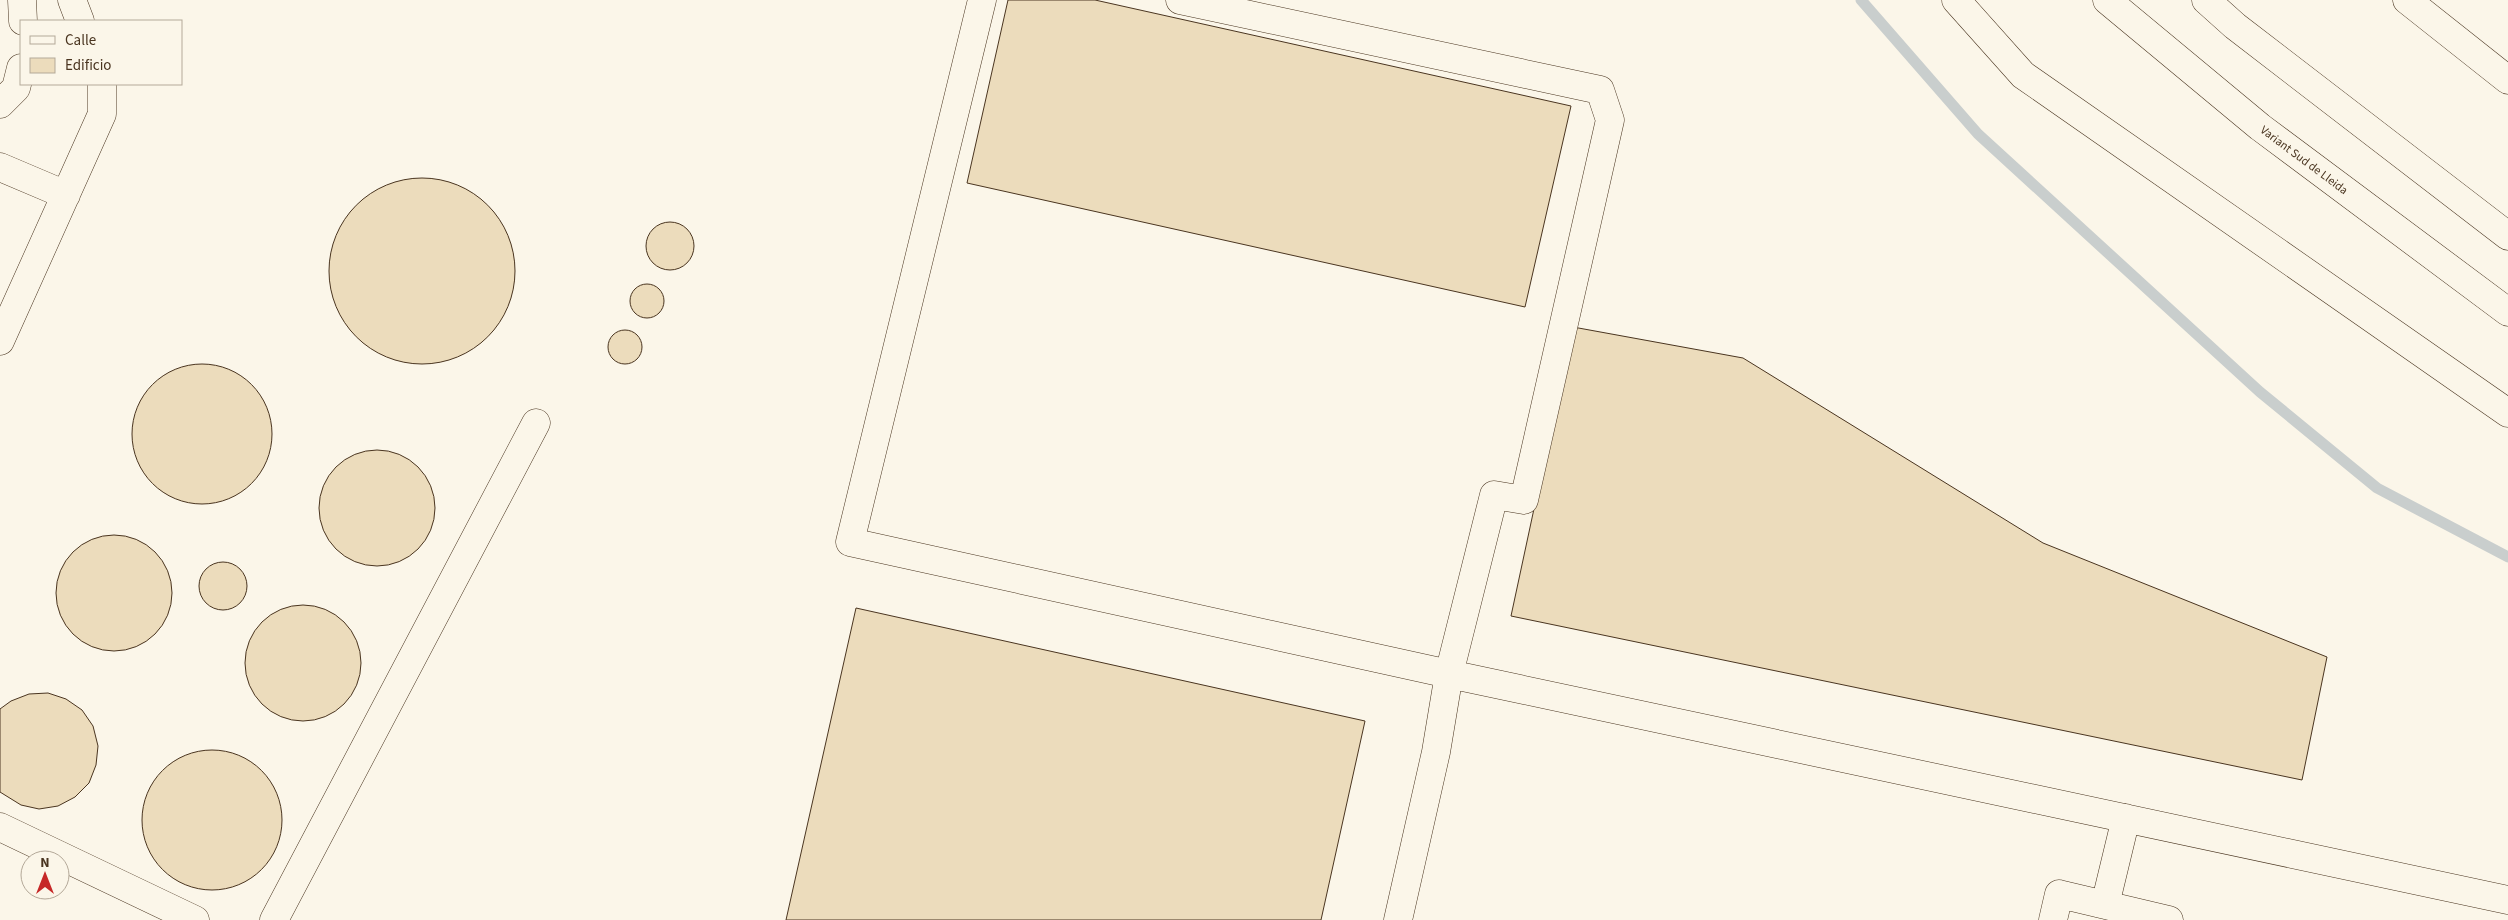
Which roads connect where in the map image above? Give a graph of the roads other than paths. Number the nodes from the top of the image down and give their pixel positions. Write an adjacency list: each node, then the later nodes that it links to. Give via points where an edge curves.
1 (22, 0): 9 (main road)
2 (72, 0): 10 (main road)
3 (982, 0): 22 (main road, via 850,542)
4 (1180, 0): 22 (main road, via 1600,90 1610,120 1524,500 1494,495)
5 (1956, 0): 20 (main road, via 2023,75)
6 (2107, 0): 18 (main road, Variant Sud de Lleida, via 2260,127)
7 (2206, 0): 17 (main road, via 2235,26)
8 (2408, 0): 12 (main road)
9 (23, 20)
10 (80, 20)
11 (20, 72): 14 (main road, via 16,88)
12 (2508, 80)
13 (102, 85): 16 (main road, via 102,114)
14 (0, 104)
15 (0, 167): 16 (main road)
16 (66, 195): 19 (main road)
17 (2508, 236)
18 (2508, 312)
19 (0, 341)
20 (2508, 413)
21 (536, 423): 28 (main road)
22 (1450, 674): 23 (main road); 29 (main road)
23 (2126, 818): 25 (main road); 26 (main road)
24 (0, 827): 27 (main road)
25 (2508, 900)
26 (2105, 905): 30 (main road, via 2059,894); 31 (main road)
27 (195, 920)
28 (274, 920)
29 (1398, 920)
30 (2053, 920)
31 (2169, 920)

